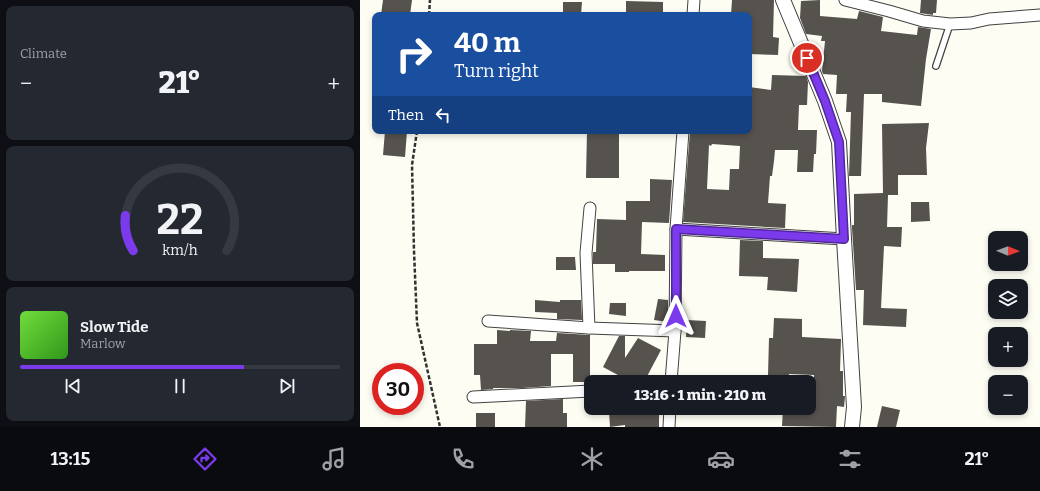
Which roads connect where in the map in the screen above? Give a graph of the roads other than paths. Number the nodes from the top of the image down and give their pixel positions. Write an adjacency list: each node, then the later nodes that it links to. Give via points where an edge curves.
1 (694, 0): 5 (street)
2 (783, 0): 12 (street, via 825,101 839,142)
3 (844, 0): 4 (street)
4 (850, 0): 7 (street, via 923,21)
5 (693, 12)
6 (1040, 15): 7 (street)
7 (950, 24): 8 (lane)
8 (936, 66)
9 (684, 134): 11 (street)
10 (590, 208): 14 (street, via 586,253)
11 (676, 229): 12 (street); 15 (street)
12 (844, 239): 21 (street, via 854,407)
13 (488, 321): 14 (street)
14 (589, 328): 15 (street)
15 (675, 331): 16 (street)
16 (672, 375)
17 (584, 392): 18 (street)
18 (473, 397)
19 (670, 415): 20 (street)
20 (669, 427)
21 (852, 427)

